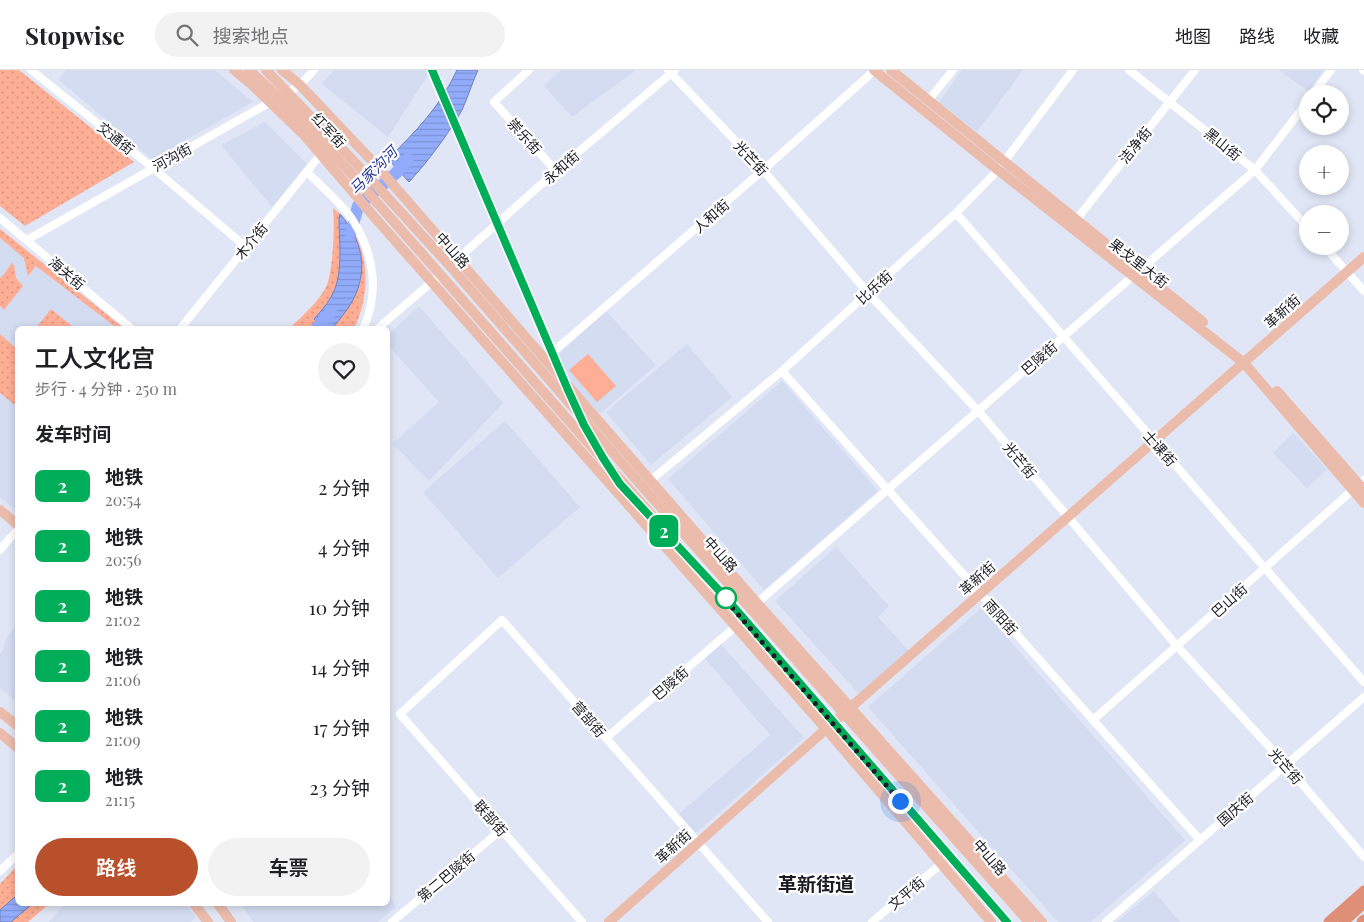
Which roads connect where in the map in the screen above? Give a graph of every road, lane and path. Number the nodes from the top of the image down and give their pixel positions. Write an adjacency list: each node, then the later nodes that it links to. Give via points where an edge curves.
1 (31, 70): 25 (street, 交通街)
2 (234, 70): 19 (main road, 红军街)
3 (249, 70): 31 (main road, 红军街, via 298,117)
4 (266, 70): 30 (main road, 红军街)
5 (282, 70): 17 (main road, 红军街)
6 (314, 70): 17 (street, 河沟街)
7 (529, 70): 26 (street, 崇乐街, via 494,102)
8 (874, 70): 24 (main road, 果戈里大街); 27 (street, 人和街)
9 (891, 70): 18 (main road, 果戈里大街)
10 (952, 70): 18 (street)
11 (1073, 70): 24 (street, 比乐街)
12 (1129, 70): 20 (street, 黑山街)
13 (1195, 70): 20 (street, 洁净街)
14 (1331, 70): 16 (street)
15 (671, 71): 26 (street, 永和街); 27 (street, 光芒街)
16 (1320, 85)
17 (300, 86): 19 (street, 河沟街); 22 (main road, 红军街)
18 (928, 101): 24 (main road, 果戈里大街)
19 (270, 102): 23 (main road, 红军街); 25 (street, 河沟街)
20 (1170, 102): 28 (street, 黑山街); 36 (street, 洁净街)
21 (1299, 113): 28 (street, 巴陵街)
22 (346, 135): 30 (main road); 41 (main road, 红军街)
23 (321, 154): 29 (street, 木介街); 31 (main road, 红军街)
24 (1001, 166): 33 (street, 比乐街); 36 (main road, 果戈里大街); 44 (main road, 果戈里大街)
25 (153, 168): 37 (street, 河沟街); 38 (street, 交通街)
26 (556, 170): 41 (street, 永和街)
27 (763, 170): 47 (street, 光芒街); 53 (street, 人和街)
28 (1255, 170): 35 (street, 黑山街); 44 (street, 巴陵街)
29 (307, 172): 38 (street, 木介街); 50 (street, via 352,218 367,248 373,271 373,297)
30 (366, 174): 32 (main road, 红军街)
31 (354, 185): 45 (main road)
32 (393, 204): 42 (main road, 中山路)
33 (956, 213): 47 (street, 比乐街); 52 (street, 士课街)
34 (0, 218): 37 (street, 海关街)
35 (1299, 218)
36 (1076, 220): 44 (main road, 果戈里大街)
37 (27, 240): 48 (street, 海关街)
38 (246, 247): 49 (street, 木介街)
39 (1332, 255): 43 (street)
40 (1364, 256): 43 (main road, 革新街)
41 (458, 259): 42 (street, 永和街); 53 (main road, 红军街)
42 (450, 266): 74 (main road, 中山路)
43 (1347, 272): 46 (street); 54 (main road, 革新街)
44 (1136, 273): 52 (street, 巴陵街); 54 (main road, 果戈里大街)
45 (436, 278): 51 (street); 70 (main road); 79 (main road, 中山路, via 685,553)
46 (1364, 292)
47 (868, 293): 55 (street, 比乐街); 56 (street, 光芒街)
48 (128, 326)
49 (182, 326)
50 (365, 326)
51 (380, 326)
52 (1064, 336): 56 (street, 巴陵街); 57 (street, 士课街)
53 (545, 359): 58 (main road, 红军街)
54 (1247, 361): 57 (main road, 革新街); 59 (main road, 果戈里大街)
55 (782, 371): 58 (street, 比乐街); 60 (street, 雨阳街)
56 (978, 411): 60 (street, 巴陵街); 63 (street, 光芒街)
57 (1154, 441): 63 (main road, 革新街); 67 (street, 士课街)
58 (650, 481): 69 (main road, 红军街)
59 (1360, 486): 61 (main road, 果戈里大街); 67 (street, 巴山街)
60 (888, 490): 68 (street, 雨阳街); 69 (street, 巴陵街)
61 (1364, 503)
62 (0, 510): 64 (main road)
63 (1067, 517): 68 (main road, 革新街); 71 (street, 光芒街)
64 (15, 522)
65 (15, 532): 66 (street)
66 (0, 550)
67 (1265, 568): 71 (street, 巴山街); 72 (street, 士课街)
68 (980, 593): 74 (main road, 革新街); 77 (street, 雨阳街)
69 (757, 604): 74 (main road, 红军街)
70 (735, 627): 79 (main road); 81 (street, 巴陵街)
71 (1177, 646): 77 (street, 巴山街); 83 (street, 光芒街)
72 (1364, 682)
73 (1364, 697): 83 (street, 国庆街)
74 (847, 711): 79 (main road, 革新街); 104 (main road, 中山路); 105 (main road)
75 (0, 712): 78 (main road)
76 (400, 714): 81 (street, 营部街, via 502,620); 84 (street, 联部街)
77 (1093, 720): 85 (street, 雨阳街)
78 (15, 724)
79 (829, 726): 86 (main road, 革新街); 89 (main road); 103 (main road, 中山路)
80 (0, 733): 82 (main road)
81 (606, 738): 86 (street, 营部街)
82 (15, 746)
83 (1286, 765): 85 (street, 国庆街); 88 (street, 光芒街)
84 (501, 830): 97 (street, 第二巴陵街); 98 (street, 联部街)
85 (1200, 840): 106 (street, 国庆街)
86 (698, 843): 99 (main road, 革新街); 100 (street, 营部街)
87 (15, 857): 90 (street)
88 (1364, 857)
89 (941, 864): 101 (street, 文平街); 102 (main road)
90 (0, 871)
91 (1364, 891): 107 (highway)
92 (1364, 903): 108 (highway)
93 (196, 906): 95 (main road)
94 (219, 906): 96 (main road)
95 (208, 922)
96 (231, 922)
97 (392, 922)
98 (582, 922)
99 (609, 922)
100 (768, 922)
101 (872, 922)
102 (991, 922)
103 (1006, 922)
104 (1029, 922)
105 (1042, 922)
106 (1106, 922)
107 (1328, 922)
108 (1343, 922)

